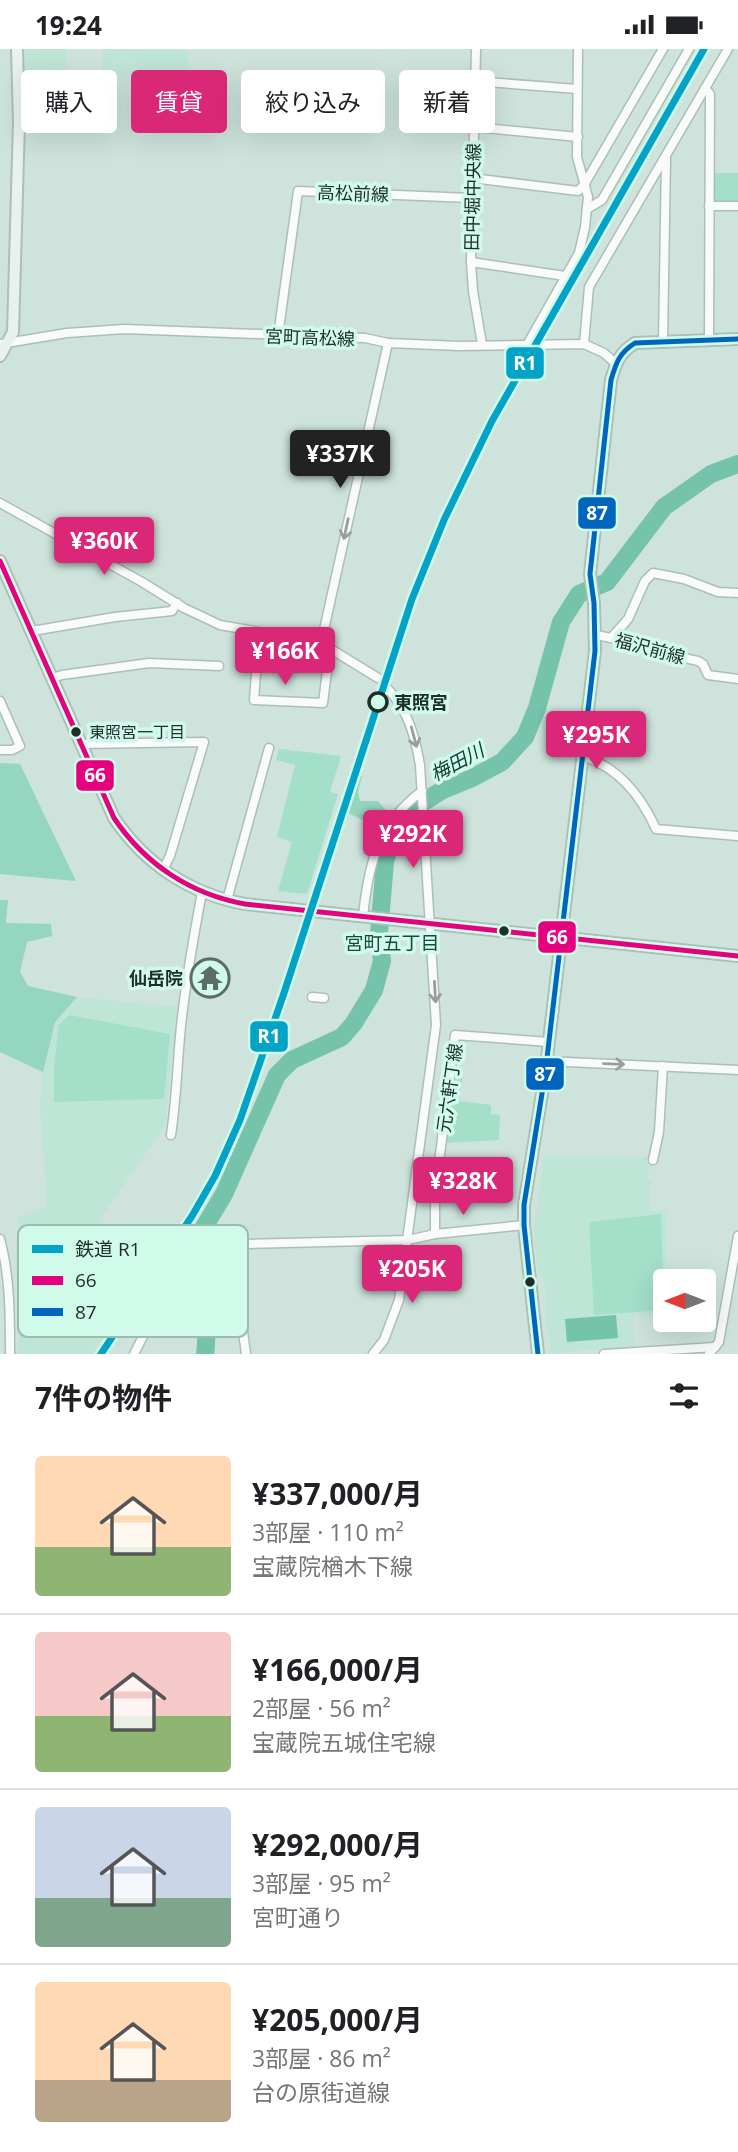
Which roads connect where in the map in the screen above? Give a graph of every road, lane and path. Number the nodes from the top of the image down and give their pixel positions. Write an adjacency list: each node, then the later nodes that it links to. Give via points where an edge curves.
1 (18, 49): 28 (street, via 13,332)
2 (475, 49): 7 (street, 田中堀中央線)
3 (578, 49): 10 (street)
4 (663, 49): 16 (street)
5 (689, 49): 20 (street, via 602,200)
6 (728, 49): 9 (street)
7 (474, 70)
8 (495, 83): 10 (street)
9 (705, 88): 14 (street); 18 (street, via 710,94)
10 (577, 89): 13 (street)
11 (495, 129): 13 (street)
12 (474, 133): 15 (street, 田中堀中央線)
13 (578, 137): 16 (street)
14 (666, 155): 26 (street); 30 (street, via 589,287)
15 (472, 178): 16 (street, via 578,191); 17 (street, 田中堀中央線)
16 (584, 185): 20 (street)
17 (471, 198): 21 (street, 田中堀中央線); 23 (street, 高松前線, via 298,191)
18 (709, 206): 19 (street); 24 (street)
19 (738, 206)
20 (587, 209): 22 (street, via 579,253)
21 (471, 262): 22 (street); 29 (street, 田中堀中央線)
22 (565, 276): 31 (street)
23 (278, 336): 27 (street, 宮町高松線, via 365,338); 28 (street, 宮町高松線, via 124,329)
24 (709, 339): 25 (street); 26 (street)
25 (738, 339)
26 (663, 341): 33 (street, via 635,343)
27 (388, 343): 29 (street, 宮町高松線); 42 (street, one-way to 42)
28 (3, 344): 32 (street)
29 (482, 344): 31 (street, 宮町高松線)
30 (584, 344): 31 (street, 宮町高松線); 33 (street)
31 (527, 345)
32 (0, 356)
33 (615, 363): 40 (street, via 591,579)
34 (0, 503): 37 (street)
35 (0, 561): 38 (street)
36 (738, 593): 41 (street, via 718,592 653,573 628,619)
37 (177, 603): 38 (street, via 172,611); 39 (street, via 220,625)
38 (32, 631): 45 (street)
39 (259, 633): 42 (street); 43 (street, via 254,699 323,704)
40 (595, 635): 41 (street, 福沢前線); 53 (street)
41 (611, 637): 47 (street, 福沢前線, via 698,661 708,675)
42 (321, 643): 43 (street)
43 (330, 647): 46 (street)
44 (219, 666): 45 (street, via 149,663)
45 (52, 678): 50 (street)
46 (378, 678)
47 (738, 679)
48 (387, 688): 54 (street, one-way to 54, via 411,726)
49 (0, 701): 52 (street, via 20,746)
50 (80, 744): 56 (street, via 114,818); 56 (street, via 204,742)
51 (268, 748): 58 (street)
52 (0, 750)
53 (581, 756): 55 (street, via 614,770 645,805 656,829); 61 (street)
54 (422, 792): 59 (street, via 398,812 380,838 368,880); 60 (street)
55 (738, 836)
56 (163, 870): 57 (street)
57 (202, 893): 58 (street); 69 (street, via 185,990)
58 (226, 900): 59 (street)
59 (364, 918): 60 (street)
60 (431, 923): 61 (street); 75 (street, one-way to 75, via 436,1025)
61 (561, 939): 62 (street); 65 (street)
62 (738, 956)
63 (312, 997): 64 (street)
64 (324, 998)
65 (548, 1042): 66 (street); 72 (street, 元六軒丁線, via 455,1035 435,1194)
66 (546, 1061): 67 (street, one-way to 67); 71 (street)
67 (663, 1066): 68 (street); 70 (street)
68 (738, 1070)
69 (171, 1135)
70 (653, 1160)
71 (524, 1225): 72 (street); 83 (street)
72 (435, 1234): 75 (street)
73 (738, 1236): 77 (street)
74 (0, 1239): 80 (street, via 6,1259)
75 (408, 1240): 76 (street); 82 (street, via 399,1300 384,1340)
76 (248, 1243)
77 (734, 1289): 79 (street, via 719,1342)
78 (143, 1337): 81 (street)
79 (712, 1351): 84 (street)
80 (10, 1354)
81 (134, 1354)
82 (373, 1354)
83 (538, 1354)
84 (604, 1354)

